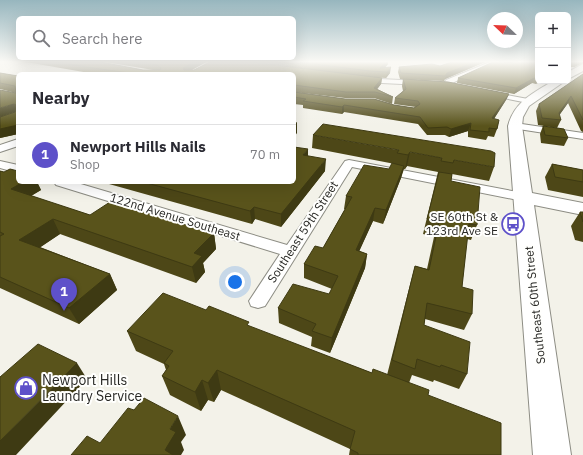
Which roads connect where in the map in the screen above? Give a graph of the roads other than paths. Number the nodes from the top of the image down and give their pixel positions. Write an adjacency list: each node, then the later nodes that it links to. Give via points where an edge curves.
1 (390, 83): 7 (street)
2 (411, 83): 5 (street)
3 (446, 83): 5 (street)
4 (555, 84): 9 (street, Southeast 60th Street)
5 (440, 85): 6 (street)
6 (461, 87)
7 (390, 91)
8 (483, 91): 9 (street)
9 (528, 101): 10 (street, Southeast 60th Street, via 518,112)
10 (515, 126): 11 (street); 17 (street, Southeast 60th Street)
11 (583, 136)
12 (16, 143): 13 (street)
13 (0, 150)
14 (0, 164): 15 (street)
15 (16, 168)
16 (86, 185): 19 (street, 122nd Avenue Southeast)
17 (523, 197): 18 (street); 19 (street, Southeast 59th Street, via 349,163); 21 (street, Southeast 60th Street)
18 (583, 209)
19 (290, 251): 20 (street, Southeast 59th Street)
20 (258, 301)
21 (552, 455)

